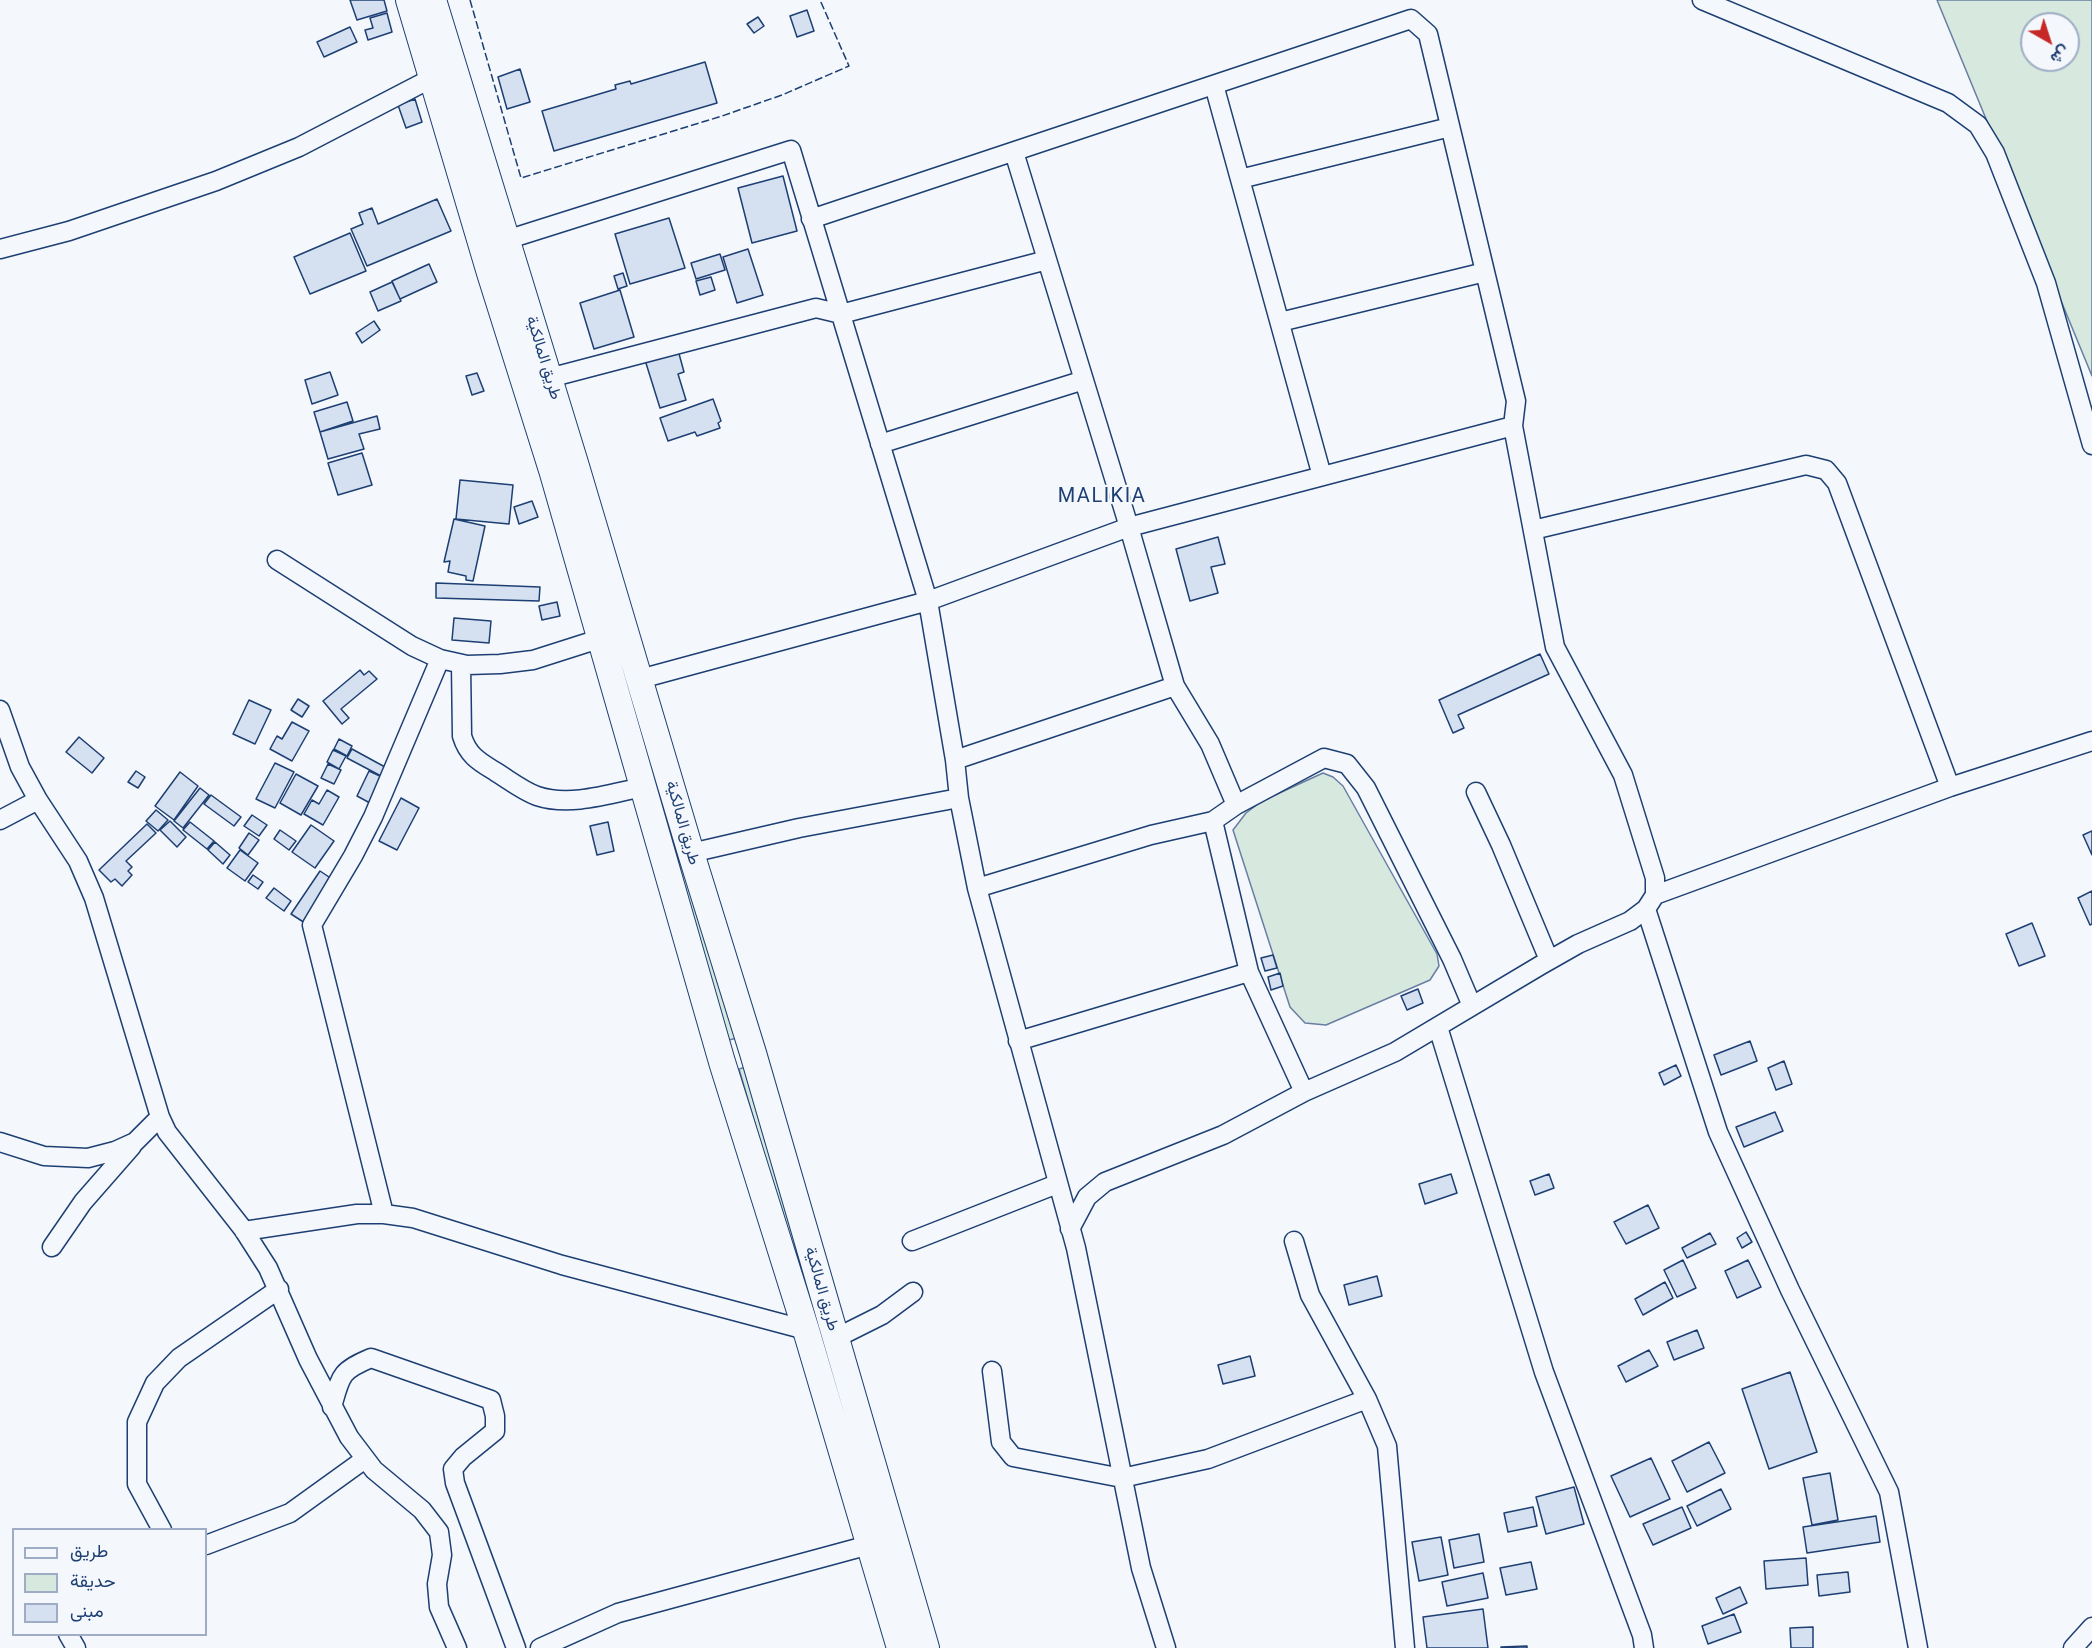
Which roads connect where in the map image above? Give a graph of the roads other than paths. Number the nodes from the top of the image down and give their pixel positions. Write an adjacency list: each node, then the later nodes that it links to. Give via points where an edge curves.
1 (409, 0): 4 (main road, طريق المالكية)
2 (433, 0): 10 (main road, طريق المالكية)
3 (1702, 0): 22 (street, via 1948,103 1978,125 1995,153 2046,283)
4 (432, 78): 11 (street, via 299,147 216,181 69,231); 15 (main road, طريق المالكية)
5 (1214, 85): 6 (street, via 1411,19 1428,34); 7 (street); 8 (street)
6 (1450, 127): 8 (street); 14 (street)
7 (1014, 152): 9 (street); 12 (street)
8 (1240, 179): 17 (street)
9 (811, 219): 10 (street, via 791,150); 16 (street)
10 (507, 240): 13 (main road, طريق المالكية)
11 (0, 249)
12 (1047, 261): 16 (street); 19 (street)
13 (514, 266): 15 (main road); 18 (main road, طريق المالكية)
14 (1485, 272): 17 (street); 20 (street, via 1516,401)
15 (490, 273): 23 (main road, طريق المالكية)
16 (841, 314): 18 (street, via 816,308); 21 (street)
17 (1280, 322): 24 (street)
18 (549, 378): 23 (main road, طريق المالكية)
19 (1084, 380): 21 (street); 25 (street)
20 (1513, 426): 24 (street); 26 (street)
21 (880, 444): 28 (street)
22 (2092, 445)
23 (564, 466): 29 (main road, طريق المالكية); 32 (main road, طريق المالكية)
24 (1322, 476): 25 (street)
25 (1129, 527): 28 (street); 33 (street)
26 (1533, 530): 37 (street, via 1806,465 1826,470 1837,483); 47 (street, via 1555,647 1623,775 1655,878)
27 (277, 560): 30 (street, via 412,646)
28 (928, 601): 32 (street); 36 (street)
29 (602, 638): 31 (street, via 533,660); 38 (main road, طريق المالكية)
30 (440, 659): 31 (street); 60 (street, via 373,817 312,925)
31 (461, 663): 38 (street, via 462,736 476,760 534,795 551,800 576,800)
32 (640, 679): 45 (main road, طريق المالكية)
33 (1175, 686): 36 (street); 42 (street, via 1210,744)
34 (0, 710): 41 (street, via 20,767)
35 (2092, 741): 37 (street)
36 (955, 760): 40 (street)
37 (1950, 787): 47 (street)
38 (642, 788): 54 (main road, طريق المالكية)
39 (1476, 792): 48 (street)
40 (959, 798): 45 (street); 46 (street)
41 (38, 800): 43 (street); 56 (street, via 78,861 94,898)
42 (1236, 805): 44 (street); 50 (street, via 1324,758 1347,764 1366,788)
43 (0, 820)
44 (1213, 821): 46 (street, via 1151,835); 49 (street)
45 (691, 853): 53 (main road, طريق المالكية)
46 (977, 888): 52 (street)
47 (1651, 902): 48 (street, via 1630,921); 88 (street, via 1718,1132 1889,1492)
48 (1549, 960): 50 (street)
49 (1249, 972): 52 (street); 55 (street)
50 (1472, 1006): 51 (street)
51 (1437, 1026): 55 (street, via 1395,1052); 87 (street, via 1544,1372)
52 (1018, 1041): 59 (street)
53 (753, 1053): 54 (main road); 69 (main road, طريق المالكية)
54 (722, 1062): 68 (main road, طريق المالكية)
55 (1304, 1092): 61 (street, via 1223,1135 1105,1182 1087,1197)
56 (160, 1117): 58 (street); 62 (street, via 176,1144)
57 (0, 1142): 58 (street, via 44,1156 88,1158)
58 (135, 1142): 65 (street)
59 (1057, 1185): 61 (street); 63 (street)
60 (384, 1214): 62 (street, via 328,1217); 68 (street, via 413,1218 562,1264)
61 (1070, 1229): 74 (street)
62 (244, 1231): 66 (street)
63 (912, 1241)
64 (1294, 1242): 71 (street, via 1310,1295)
65 (51, 1246)
66 (279, 1289): 72 (street); 75 (street, via 179,1358 155,1383 137,1422 137,1484)
67 (913, 1292): 69 (street, via 882,1315)
68 (806, 1330): 77 (main road, طريق المالكية)
69 (836, 1338): 78 (main road, طريق المالكية)
70 (992, 1371): 74 (street, via 1001,1442 1013,1457)
71 (1367, 1399): 74 (street, via 1208,1459); 86 (street, via 1387,1446)
72 (332, 1407): 73 (street); 81 (street, via 340,1378 350,1366 371,1358 491,1400 495,1431 453,1469)
73 (365, 1459): 76 (street, via 290,1513); 80 (street, via 422,1510 439,1532 440,1607)
74 (1122, 1478): 85 (street, via 1141,1568)
75 (161, 1528)
76 (207, 1545)
77 (869, 1545): 78 (main road, طريق المالكية); 82 (street, via 618,1614)
78 (894, 1583): 83 (main road, طريق المالكية); 84 (main road, طريق المالكية)
79 (2092, 1627): 89 (street)
80 (457, 1648)
81 (516, 1648)
82 (540, 1648)
83 (900, 1648)
84 (926, 1648)
85 (1166, 1648)
86 (1405, 1648)
87 (1644, 1648)
88 (1918, 1648)
89 (2073, 1648)

